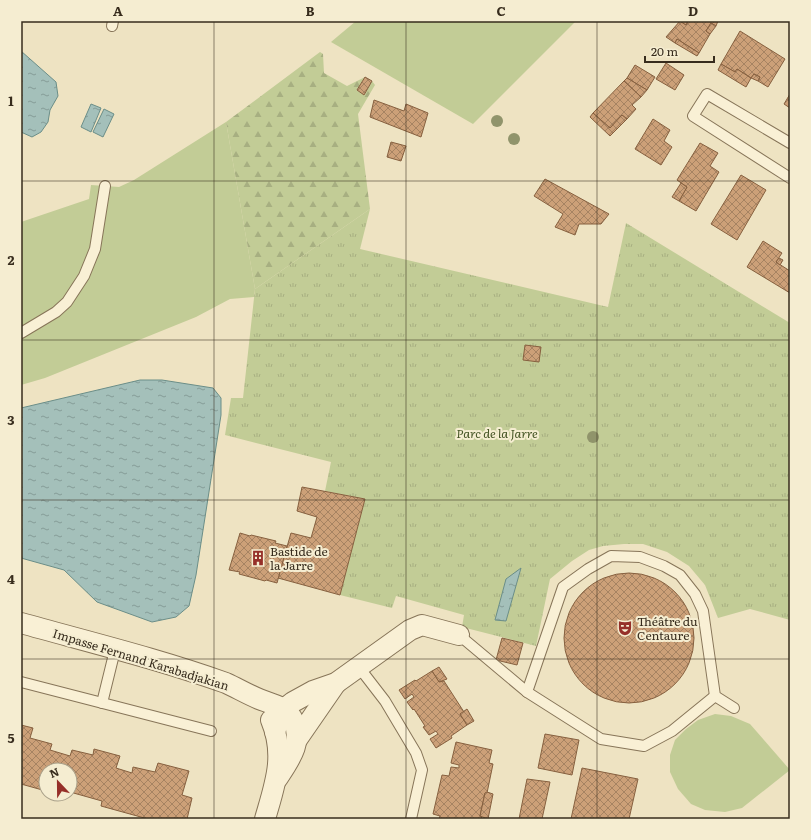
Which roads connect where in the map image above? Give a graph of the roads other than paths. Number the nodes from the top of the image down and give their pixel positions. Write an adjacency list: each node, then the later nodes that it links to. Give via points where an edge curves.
1 (790, 143): 2 (lane, via 707,94 694,116)
2 (790, 178)
3 (105, 186): 4 (lane, via 95,249 84,276 67,302 56,312)
4 (21, 333)
5 (21, 623): 7 (street, Impasse Fernand Karabadjakian)
6 (459, 635): 8 (street, via 422,625 410,630); 11 (lane)
7 (115, 650): 13 (street, Impasse Fernand Karabadjakian, via 186,670); 14 (lane)
8 (358, 666): 10 (street); 22 (lane, via 385,701 416,754 422,770)
9 (21, 682): 14 (lane)
10 (336, 683): 16 (street, via 313,691); 19 (street)
11 (527, 692): 12 (lane, via 601,739 644,746 672,731); 12 (lane, via 563,587 611,556 640,557 664,566 680,575 695,594 703,611)
12 (715, 696): 15 (lane)
13 (260, 699): 16 (street, Impasse Fernand Karabadjakian); 18 (street)
14 (102, 703): 17 (lane)
15 (734, 708)
16 (284, 709): 18 (street); 19 (street, via 292,718)
17 (211, 731)
18 (275, 732): 20 (street, via 278,753)
19 (298, 738): 20 (street, via 291,758)
20 (277, 778): 21 (street)
21 (265, 819)
22 (411, 819)

